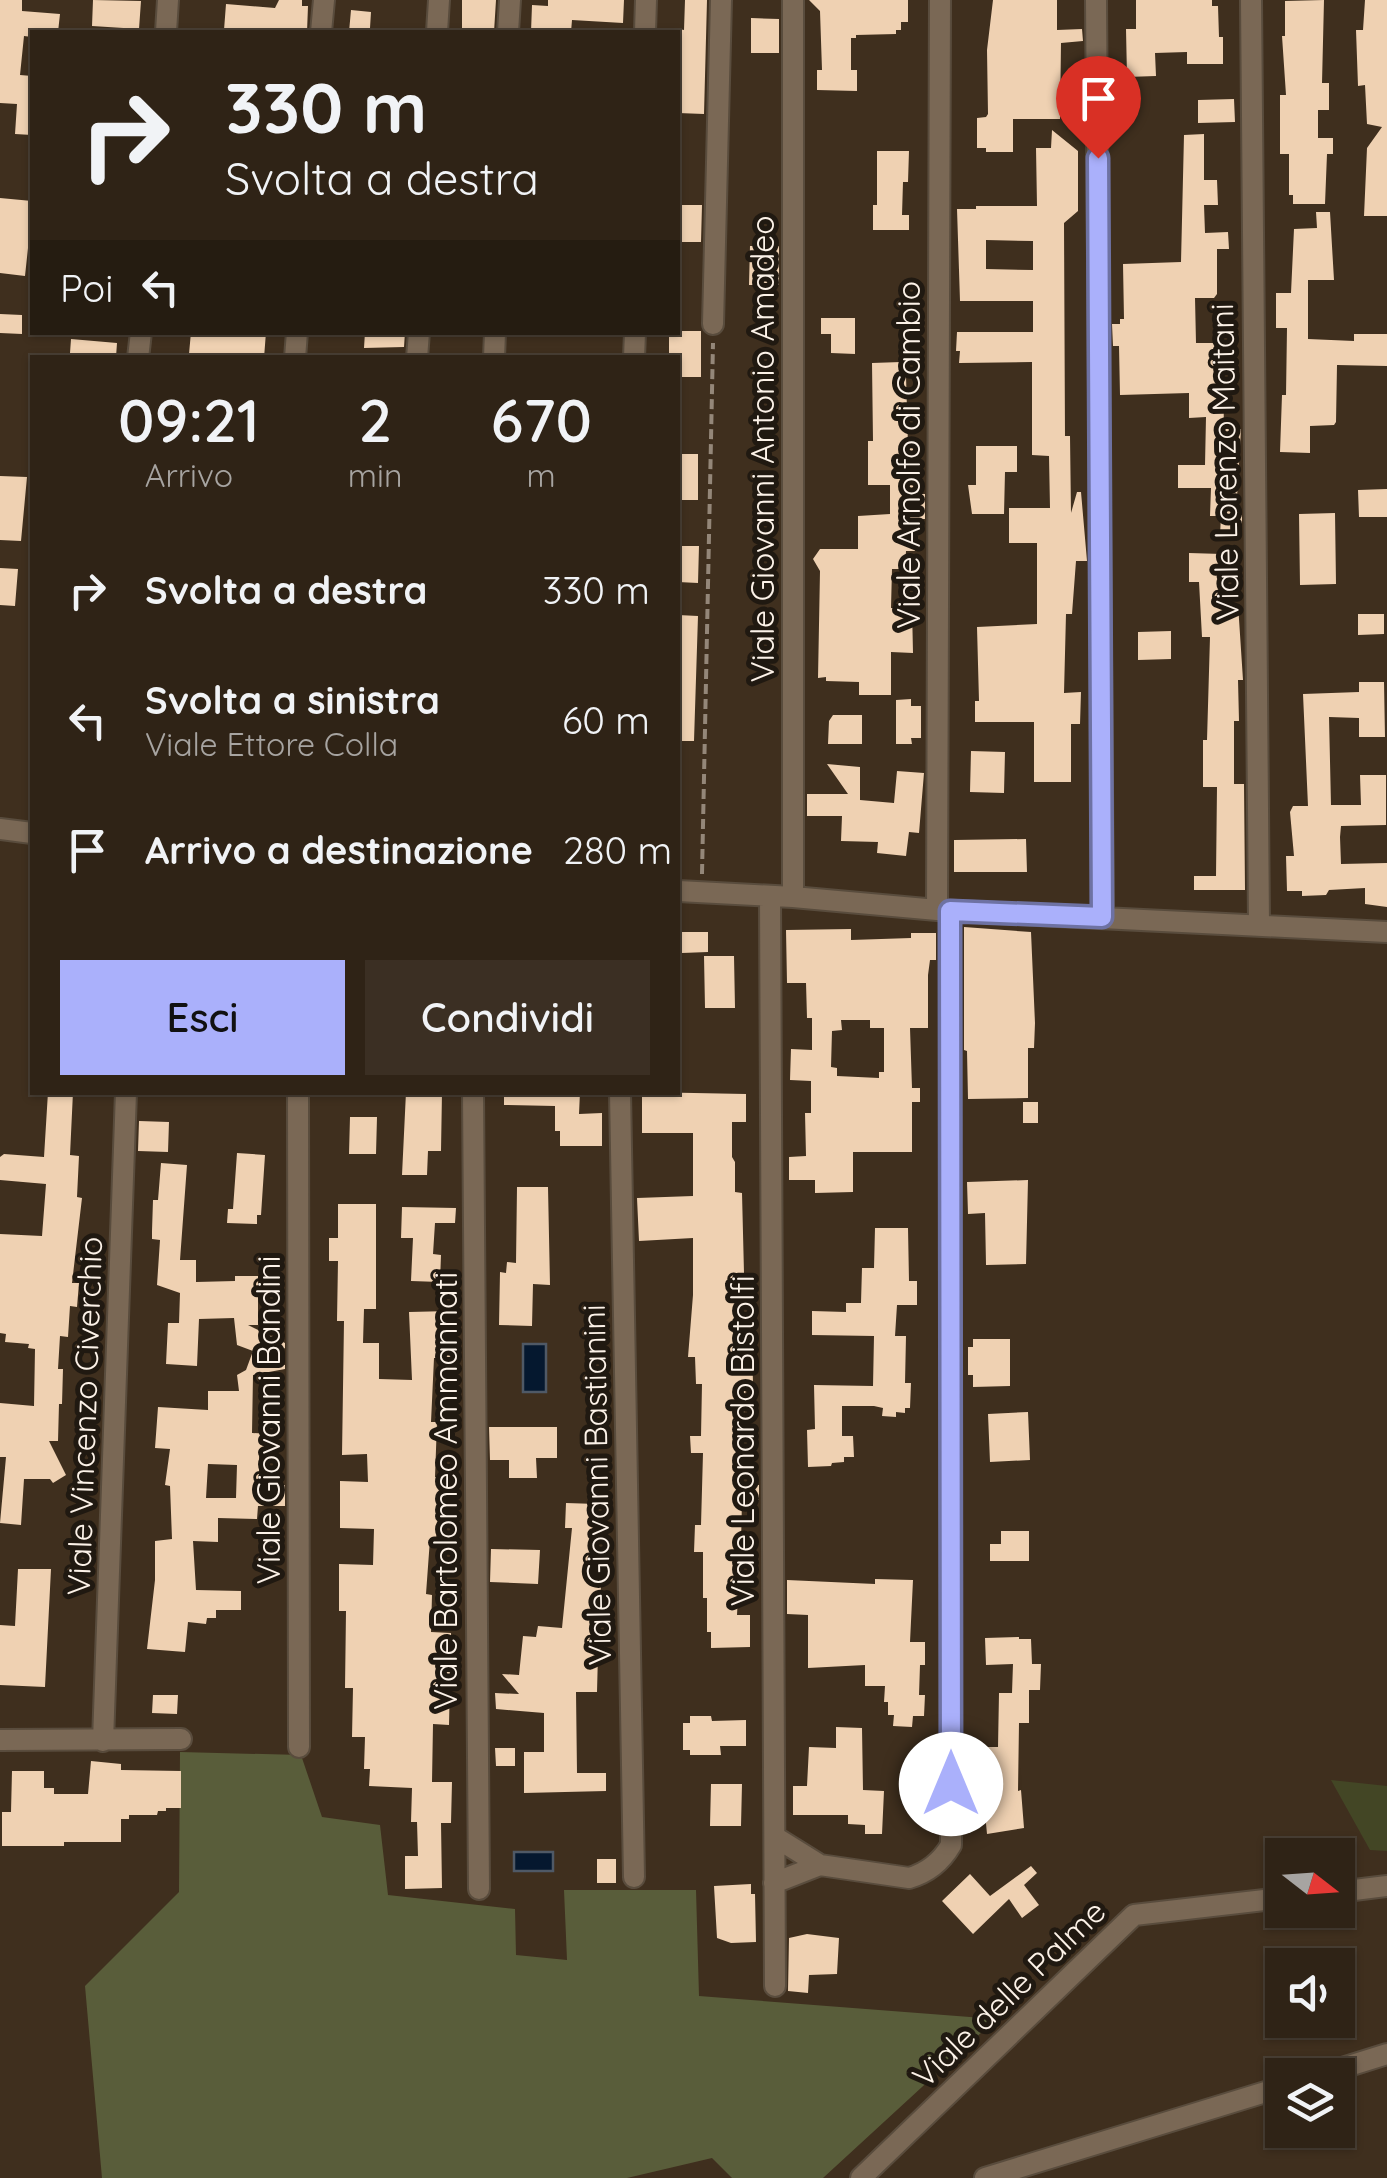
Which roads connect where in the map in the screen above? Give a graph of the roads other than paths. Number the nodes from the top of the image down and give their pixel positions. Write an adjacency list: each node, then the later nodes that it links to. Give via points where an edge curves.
1 (168, 0): 11 (street)
2 (324, 0): 12 (street)
3 (439, 0): 13 (street)
4 (510, 0): 14 (street)
5 (646, 0): 15 (street)
6 (721, 0): 16 (street)
7 (792, 0): 21 (street, Viale Giovanni Antonio Amadeo)
8 (940, 0): 22 (street, Viale Arnolfo di Cambio)
9 (1096, 0): 23 (street)
10 (1251, 0): 24 (street, Viale Lorenzo Maitani)
11 (166, 30)
12 (321, 30)
13 (437, 30)
14 (508, 30)
15 (645, 30)
16 (713, 324)
17 (0, 829): 18 (street)
18 (30, 833)
19 (680, 892): 20 (street)
20 (770, 896): 21 (street); 34 (street, Viale Leonardo Bistolfi)
21 (793, 897): 22 (street)
22 (944, 911): 23 (street); 35 (street, Viale Arnolfo di Cambio, via 950,1845 943,1858 909,1878)
23 (1102, 917): 24 (street)
24 (1259, 924): 25 (street)
25 (1387, 932)
26 (126, 1095): 32 (street, Viale Vincenzo Civerchio)
27 (298, 1095): 33 (street, Viale Giovanni Bandini)
28 (473, 1095): 39 (street, Viale Bartolomeo Ammannati)
29 (620, 1095): 36 (street, Viale Giovanni Bastianini)
30 (181, 1739): 32 (street)
31 (0, 1740): 32 (street)
32 (103, 1741)
33 (299, 1746)
34 (775, 1837): 35 (street); 37 (street, Viale Leonardo Bistolfi)
35 (820, 1866): 37 (street)
36 (634, 1876)
37 (774, 1883): 42 (street, Viale Leonardo Bistolfi)
38 (1387, 1886): 40 (street)
39 (479, 1889)
40 (1355, 1890)
41 (1265, 1900): 46 (street, Viale delle Palme, via 1134,1916)
42 (776, 1986)
43 (1387, 2054): 44 (street)
44 (1355, 2064)
45 (1265, 2091): 47 (street)
46 (861, 2178)
47 (985, 2178)

